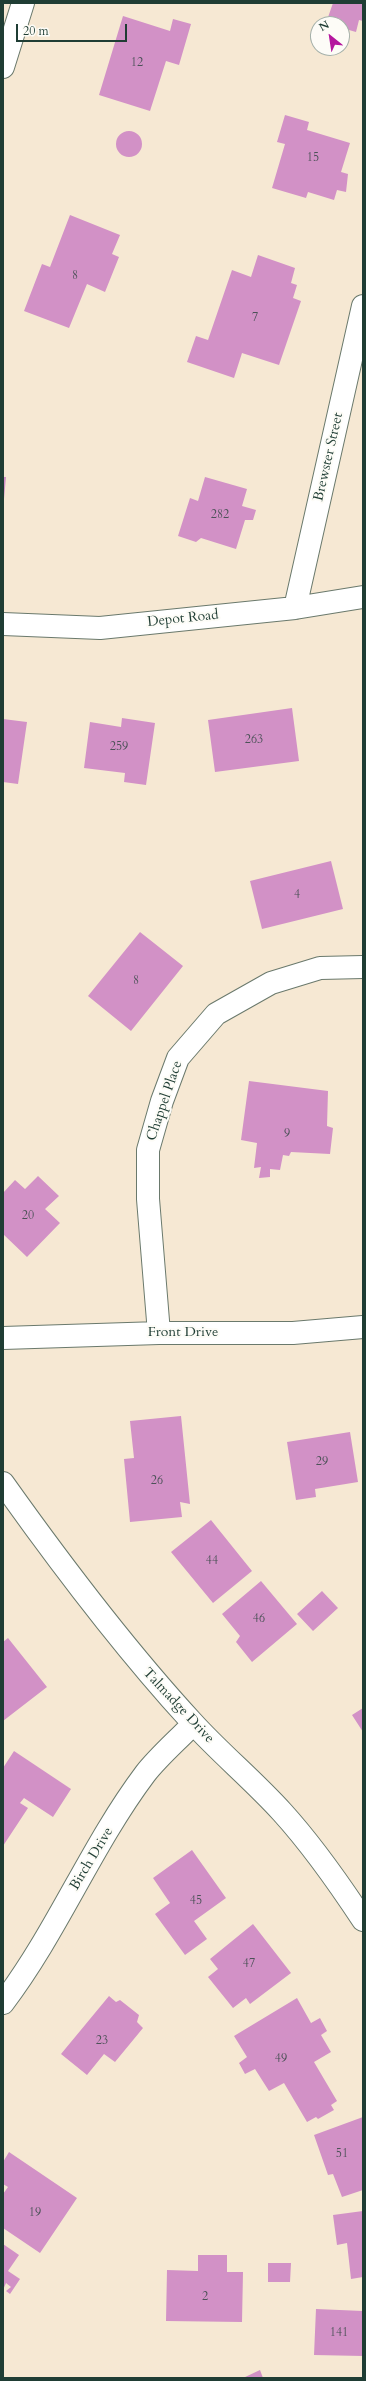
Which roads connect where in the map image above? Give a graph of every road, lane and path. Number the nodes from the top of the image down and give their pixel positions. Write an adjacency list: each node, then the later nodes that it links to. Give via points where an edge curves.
1 (23, 3): 2 (street)
2 (3, 67)
3 (363, 306): 5 (street, Brewster Street)
4 (363, 597): 5 (street, Depot Road)
5 (295, 608): 6 (street, Depot Road, via 100,628)
6 (3, 624)
7 (363, 967): 9 (street, Chappel Place, via 320,968 271,982 216,1014 178,1058 148,1150 148,1199)
8 (363, 1327): 9 (street, Front Drive, via 293,1333)
9 (159, 1333): 10 (street, Front Drive)
10 (3, 1338)
11 (3, 1483): 12 (street, Talmadge Drive, via 59,1561 140,1665)
12 (193, 1724): 13 (street, Talmadge Drive, via 281,1811 320,1856); 14 (street, Birch Drive, via 146,1774 102,1839 42,1944)
13 (363, 1920)
14 (3, 2003)

